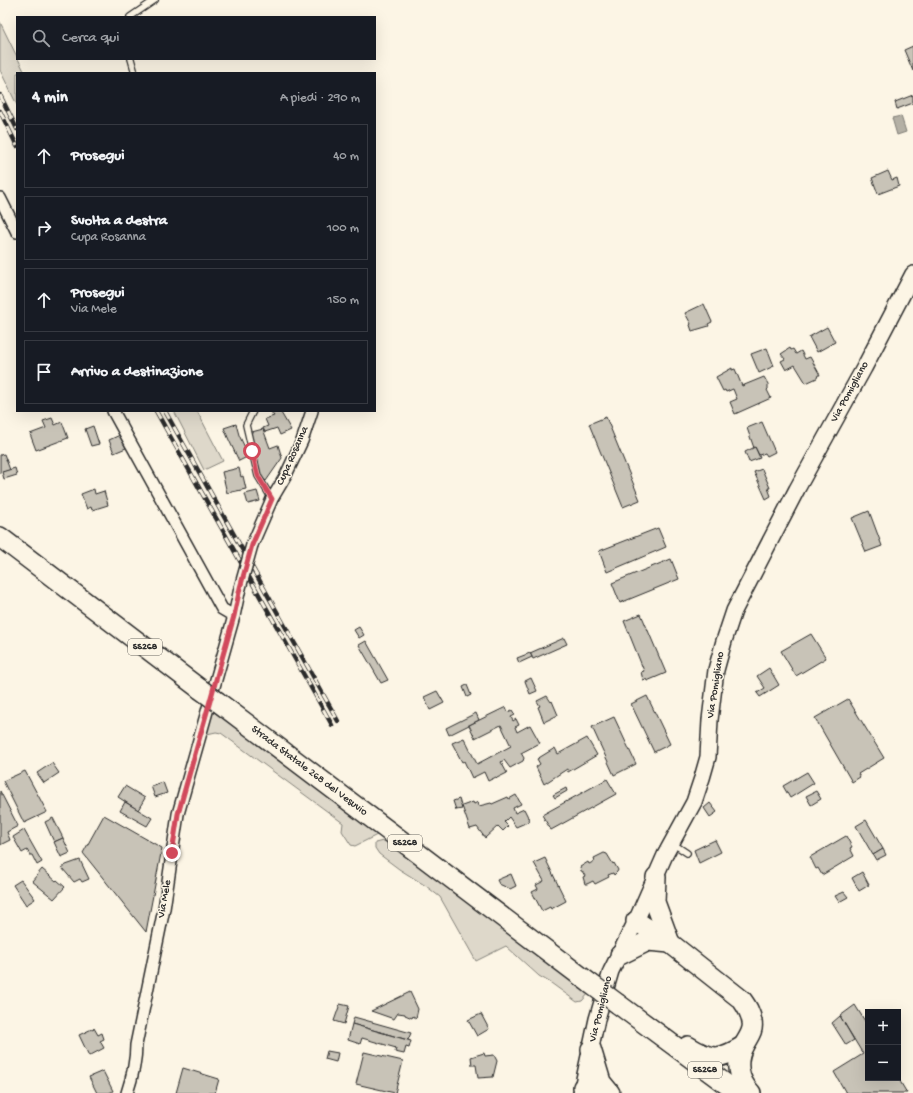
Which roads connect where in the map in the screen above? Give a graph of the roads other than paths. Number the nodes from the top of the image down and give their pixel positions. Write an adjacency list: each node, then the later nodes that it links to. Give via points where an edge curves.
1 (155, 0): 2 (lane)
2 (131, 16)
3 (131, 60): 4 (lane)
4 (135, 72)
5 (0, 198): 6 (street)
6 (16, 230)
7 (913, 274): 15 (street, Via Pomigliano, via 734,611 716,670 708,757 694,802)
8 (114, 412): 13 (street, via 222,609)
9 (252, 412): 11 (lane, via 246,425 258,476)
10 (312, 412): 11 (street, Cupa Rosanna, via 289,470)
11 (272, 499): 13 (street, Cupa Rosanna, bridge, via 252,545)
12 (0, 537): 21 (highway, Strada Statale 268 del Vesuvio / SS268, bridge)
13 (234, 616): 14 (street, Cupa Rosanna)
14 (227, 637): 26 (street, Via Mele, via 178,814 164,908)
15 (672, 843): 16 (lane); 17 (street, Via Pomigliano)
16 (687, 853)
17 (656, 877): 18 (street, Via Pomigliano); 19 (highway, via 655,902)
18 (636, 921): 19 (highway); 20 (street, Via Pomigliano)
19 (670, 943): 20 (highway, via 648,941); 23 (highway, via 742,1000 749,1010 753,1023 751,1033)
20 (620, 955): 24 (street, Via Pomigliano, via 611,971 600,1005)
21 (637, 1018): 22 (highway, SS268); 23 (highway, via 702,1055 724,1056)
22 (673, 1046): 28 (highway); 29 (highway, SS268)
23 (743, 1046): 30 (highway, via 738,1068 740,1078)
24 (591, 1049): 25 (street, Via Pomigliano); 27 (highway, via 601,1082)
25 (586, 1091)
26 (127, 1093)
27 (610, 1093)
28 (721, 1093)
29 (738, 1093)
30 (751, 1093)

